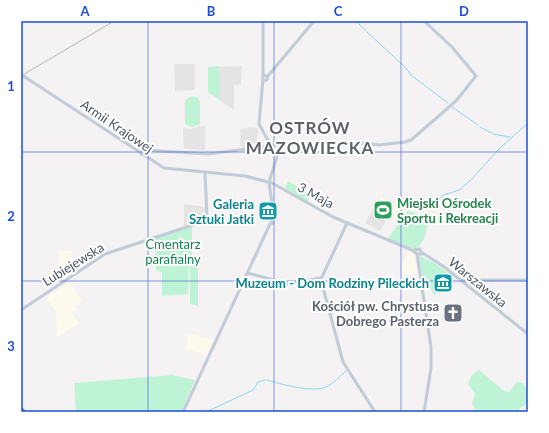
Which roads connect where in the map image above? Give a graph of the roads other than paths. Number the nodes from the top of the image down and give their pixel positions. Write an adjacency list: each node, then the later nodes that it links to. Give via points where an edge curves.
1 (263, 21): 5 (street)
2 (314, 21): 5 (street, via 270,73)
3 (424, 21): 6 (street, via 452,47 476,76 456,101 411,140 379,145)
4 (21, 74): 7 (street, Armii Krajowej, bridge)
5 (264, 76): 6 (street, via 259,124)
6 (271, 146): 7 (street, via 217,154 145,150); 9 (street, via 277,157)
7 (141, 154): 8 (street, Armii Krajowej, via 165,169)
8 (206, 174): 9 (street, 3 Maja, via 245,176); 19 (street, Lubiejewska, via 206,219 105,254)
9 (271, 182): 10 (street, 3 Maja); 11 (street)
10 (276, 184): 11 (street); 12 (street, 3 Maja, via 311,206)
11 (271, 189): 15 (street, via 271,222)
12 (347, 223): 13 (street, 3 Maja); 16 (street)
13 (418, 253): 14 (street, 3 Maja); 23 (street, via 431,351)
14 (435, 260): 17 (street, Warszawska)
15 (248, 273): 16 (street, via 288,284); 21 (street)
16 (321, 278): 22 (street, via 343,362)
17 (460, 280): 18 (street); 20 (street, Warszawska)
18 (528, 280)
19 (21, 310)
20 (528, 334)
21 (183, 412)
22 (375, 412)
23 (424, 412)

